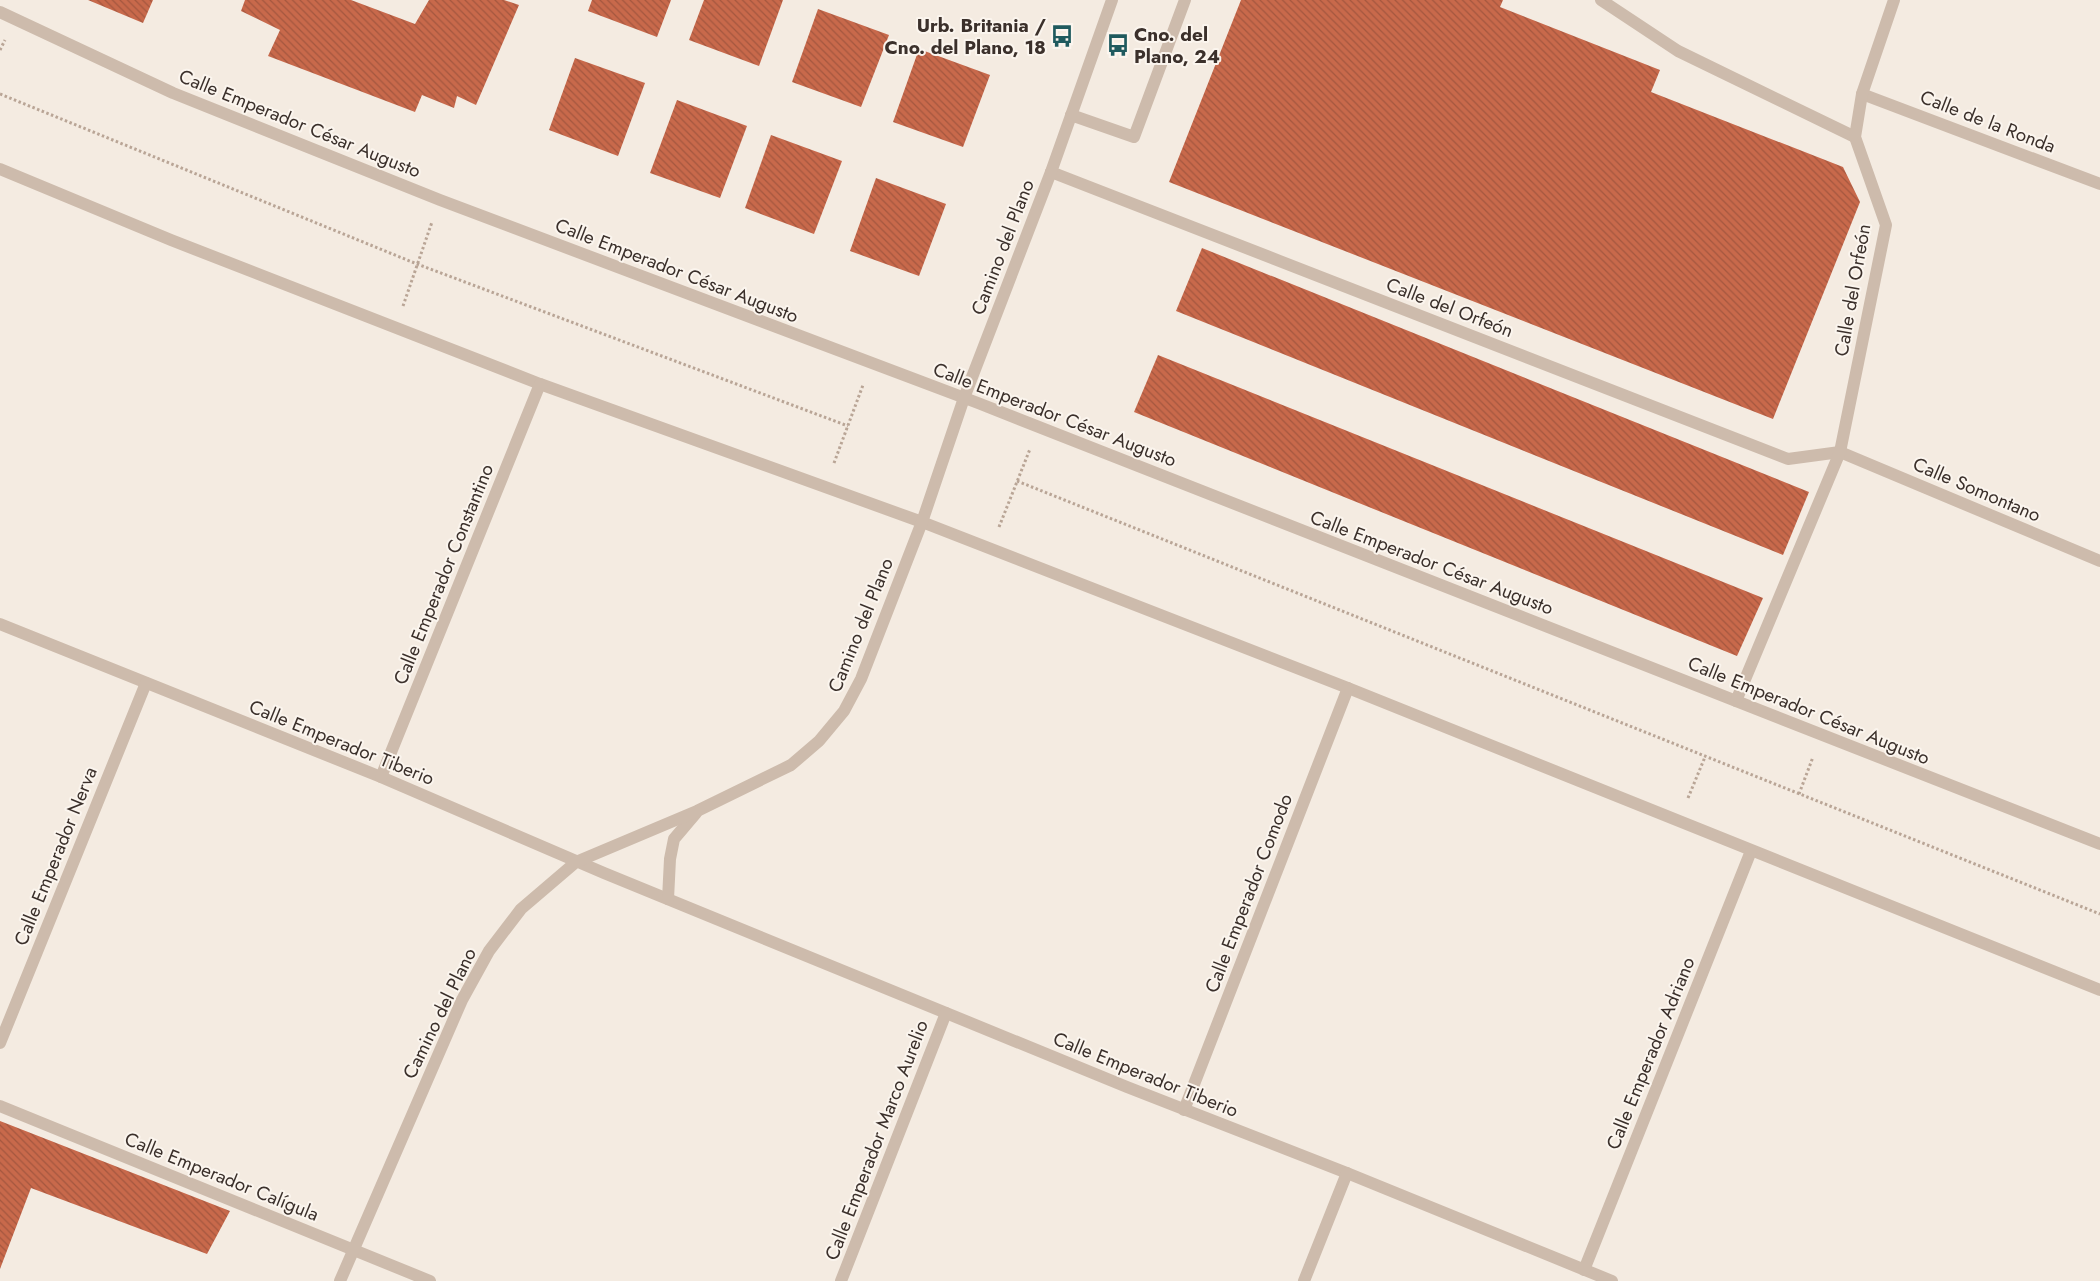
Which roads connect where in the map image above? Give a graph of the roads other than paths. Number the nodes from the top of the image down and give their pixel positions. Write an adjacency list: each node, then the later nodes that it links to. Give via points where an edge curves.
1 (1112, 0): 7 (street, Camino del Plano)
2 (1185, 0): 7 (street, via 1134,137)
3 (1601, 0): 8 (street, via 1678,51)
4 (1894, 0): 6 (street, Calle del Orfeón)
5 (0, 12): 13 (street, Calle Emperador César Augusto, via 173,93 440,200)
6 (1862, 94): 8 (street, Calle del Orfeón); 11 (street, Calle de la Ronda)
7 (1071, 115): 10 (street, Camino del Plano)
8 (1855, 137): 14 (street, Calle del Orfeón, via 1886,226)
9 (0, 169): 12 (street, via 171,240)
10 (1051, 172): 13 (street, Camino del Plano); 14 (street, Calle del Orfeón, via 1788,459)
11 (2100, 184)
12 (540, 384): 15 (street); 21 (street, Calle Emperador Constantino)
13 (964, 398): 15 (street, Camino del Plano); 20 (street, Calle Emperador César Augusto)
14 (1840, 452): 16 (street, Calle Somontano); 20 (street, Calle del Orfeón)
15 (922, 522): 19 (street); 22 (street, Camino del Plano, via 861,679 844,711 819,741 791,765)
16 (2100, 561)
17 (0, 624): 18 (street, Calle Emperador Tiberio)
18 (146, 683): 21 (street, Calle Emperador Tiberio); 29 (street, Calle Emperador Nerva)
19 (1348, 688): 24 (street); 31 (street, Calle Emperador Comodo)
20 (1736, 701): 23 (street, Calle Emperador César Augusto)
21 (381, 777): 25 (street, Calle Emperador Tiberio)
22 (697, 811): 25 (street, Camino del Plano); 26 (street, via 674,839)
23 (2100, 844)
24 (1751, 851): 27 (street); 34 (street, Calle Emperador Adriano)
25 (576, 862): 26 (street, Calle Emperador Tiberio); 33 (street, Camino del Plano, via 522,910 489,951 462,1000)
26 (668, 899): 28 (street, Calle Emperador Tiberio)
27 (2100, 990)
28 (946, 1013): 31 (street, Calle Emperador Tiberio); 37 (street, Calle Emperador Marco Aurelio)
29 (0, 1042)
30 (0, 1106): 33 (street, Calle Emperador Calígula)
31 (1184, 1110): 32 (street, Calle Emperador Tiberio)
32 (1347, 1173): 34 (street, Calle Emperador Tiberio); 38 (street)
33 (353, 1250): 35 (street, Camino del Plano); 36 (street, Calle Emperador Calígula)
34 (1584, 1270): 39 (street, Calle Emperador Tiberio)
35 (340, 1281)
36 (430, 1281)
37 (841, 1281)
38 (1304, 1281)
39 (1612, 1281)

